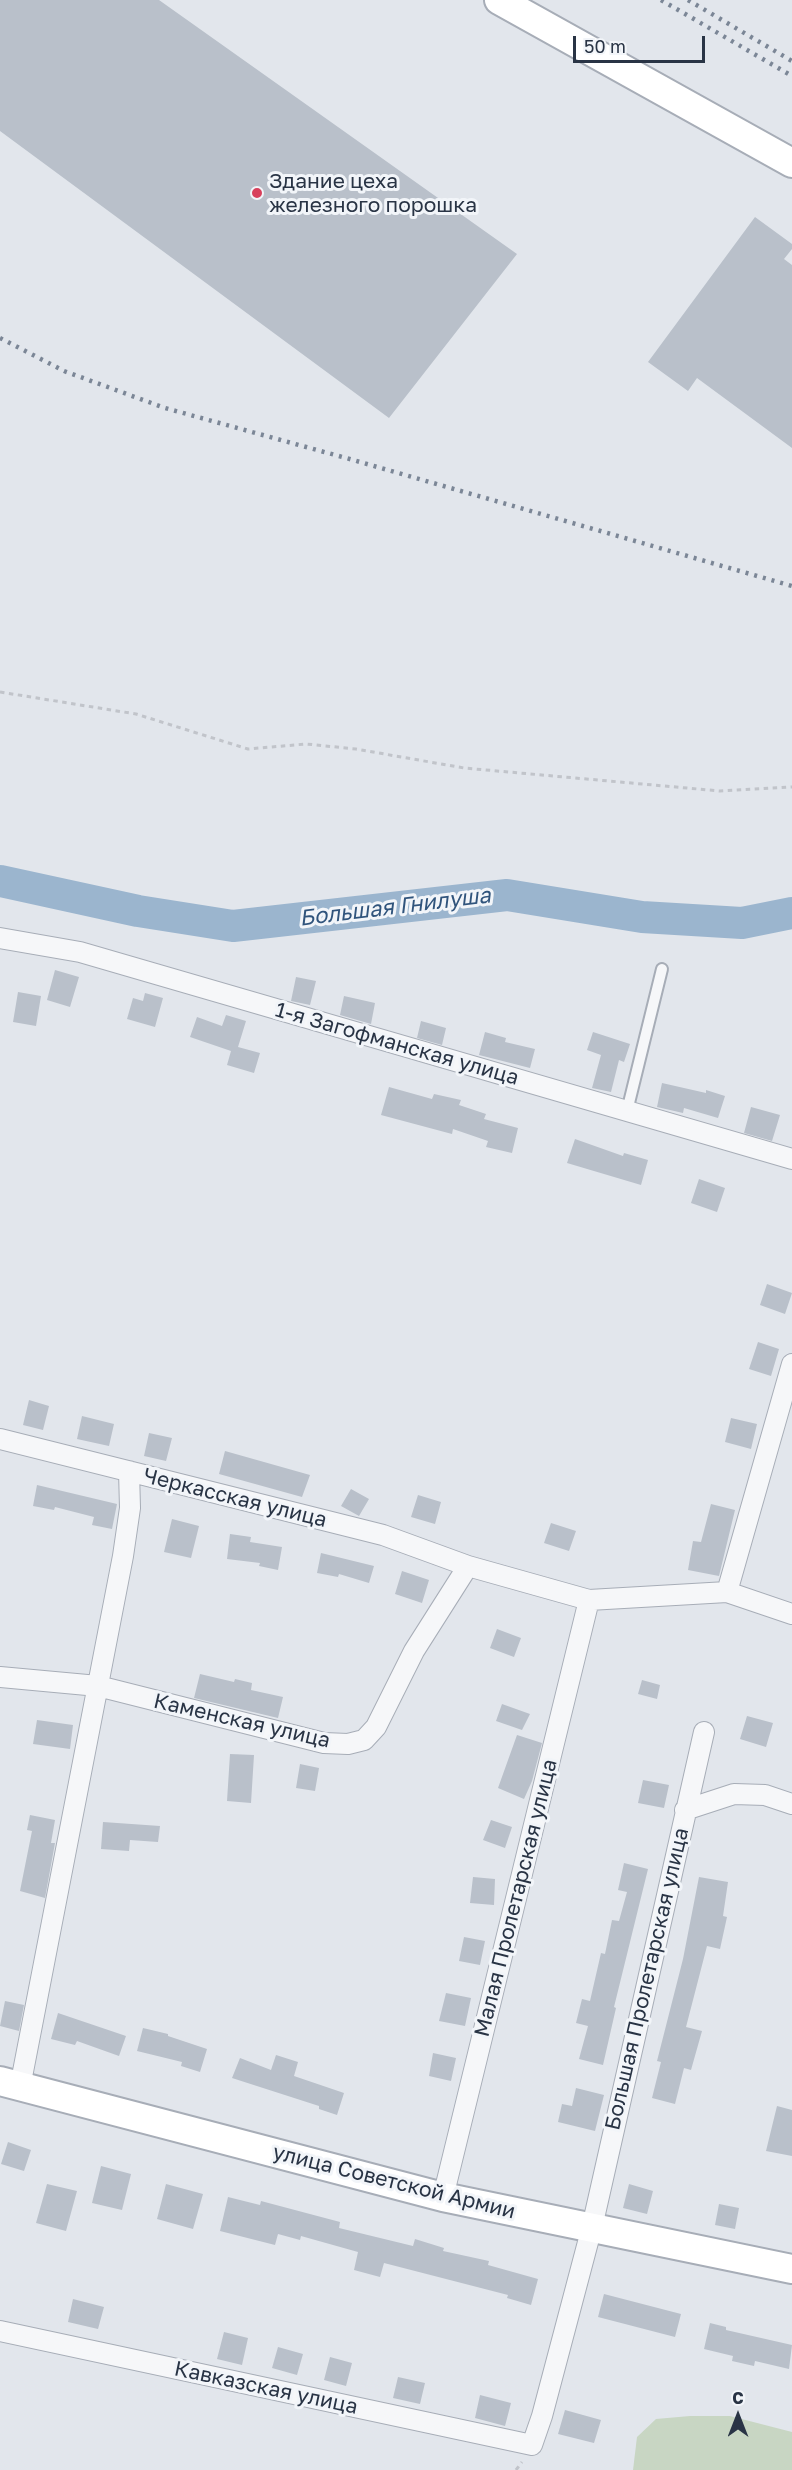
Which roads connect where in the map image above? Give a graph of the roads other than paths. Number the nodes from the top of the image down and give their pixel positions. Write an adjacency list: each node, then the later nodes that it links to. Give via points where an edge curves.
1 (499, 0): 2 (main road)
2 (792, 163)
3 (0, 938): 5 (street, 1-я Загофманская улица, via 80,952)
4 (662, 969): 5 (lane)
5 (627, 1111): 6 (street, 1-я Загофманская улица)
6 (792, 1159)
7 (792, 1364): 8 (street)
8 (788, 1392): 12 (street)
9 (0, 1439): 10 (street, Черкасская улица)
10 (129, 1471): 11 (street, Черкасская улица, via 383,1535); 16 (street, via 129,1517)
11 (468, 1566): 13 (street, Черкасская улица); 16 (street, Каменская улица, via 414,1652 376,1727 364,1740 324,1743)
12 (727, 1592): 13 (street, Черкасская улица); 14 (street)
13 (589, 1600): 21 (street, Малая Пролетарская улица)
14 (792, 1614)
15 (0, 1677): 16 (street, Каменская улица)
16 (98, 1686): 20 (street)
17 (704, 1732): 19 (street, Большая Пролетарская улица)
18 (792, 1804): 19 (street, via 765,1795 734,1794)
19 (685, 1809): 22 (street, Большая Пролетарская улица)
20 (10, 2084): 21 (main road, улица Советской Армии)
21 (443, 2197): 22 (main road, улица Советской Армии)
22 (592, 2227): 23 (main road, улица Советской Армии); 25 (street, Большая Пролетарская улица)
23 (792, 2269)
24 (0, 2331): 25 (street, Кавказская улица)
25 (532, 2445)

